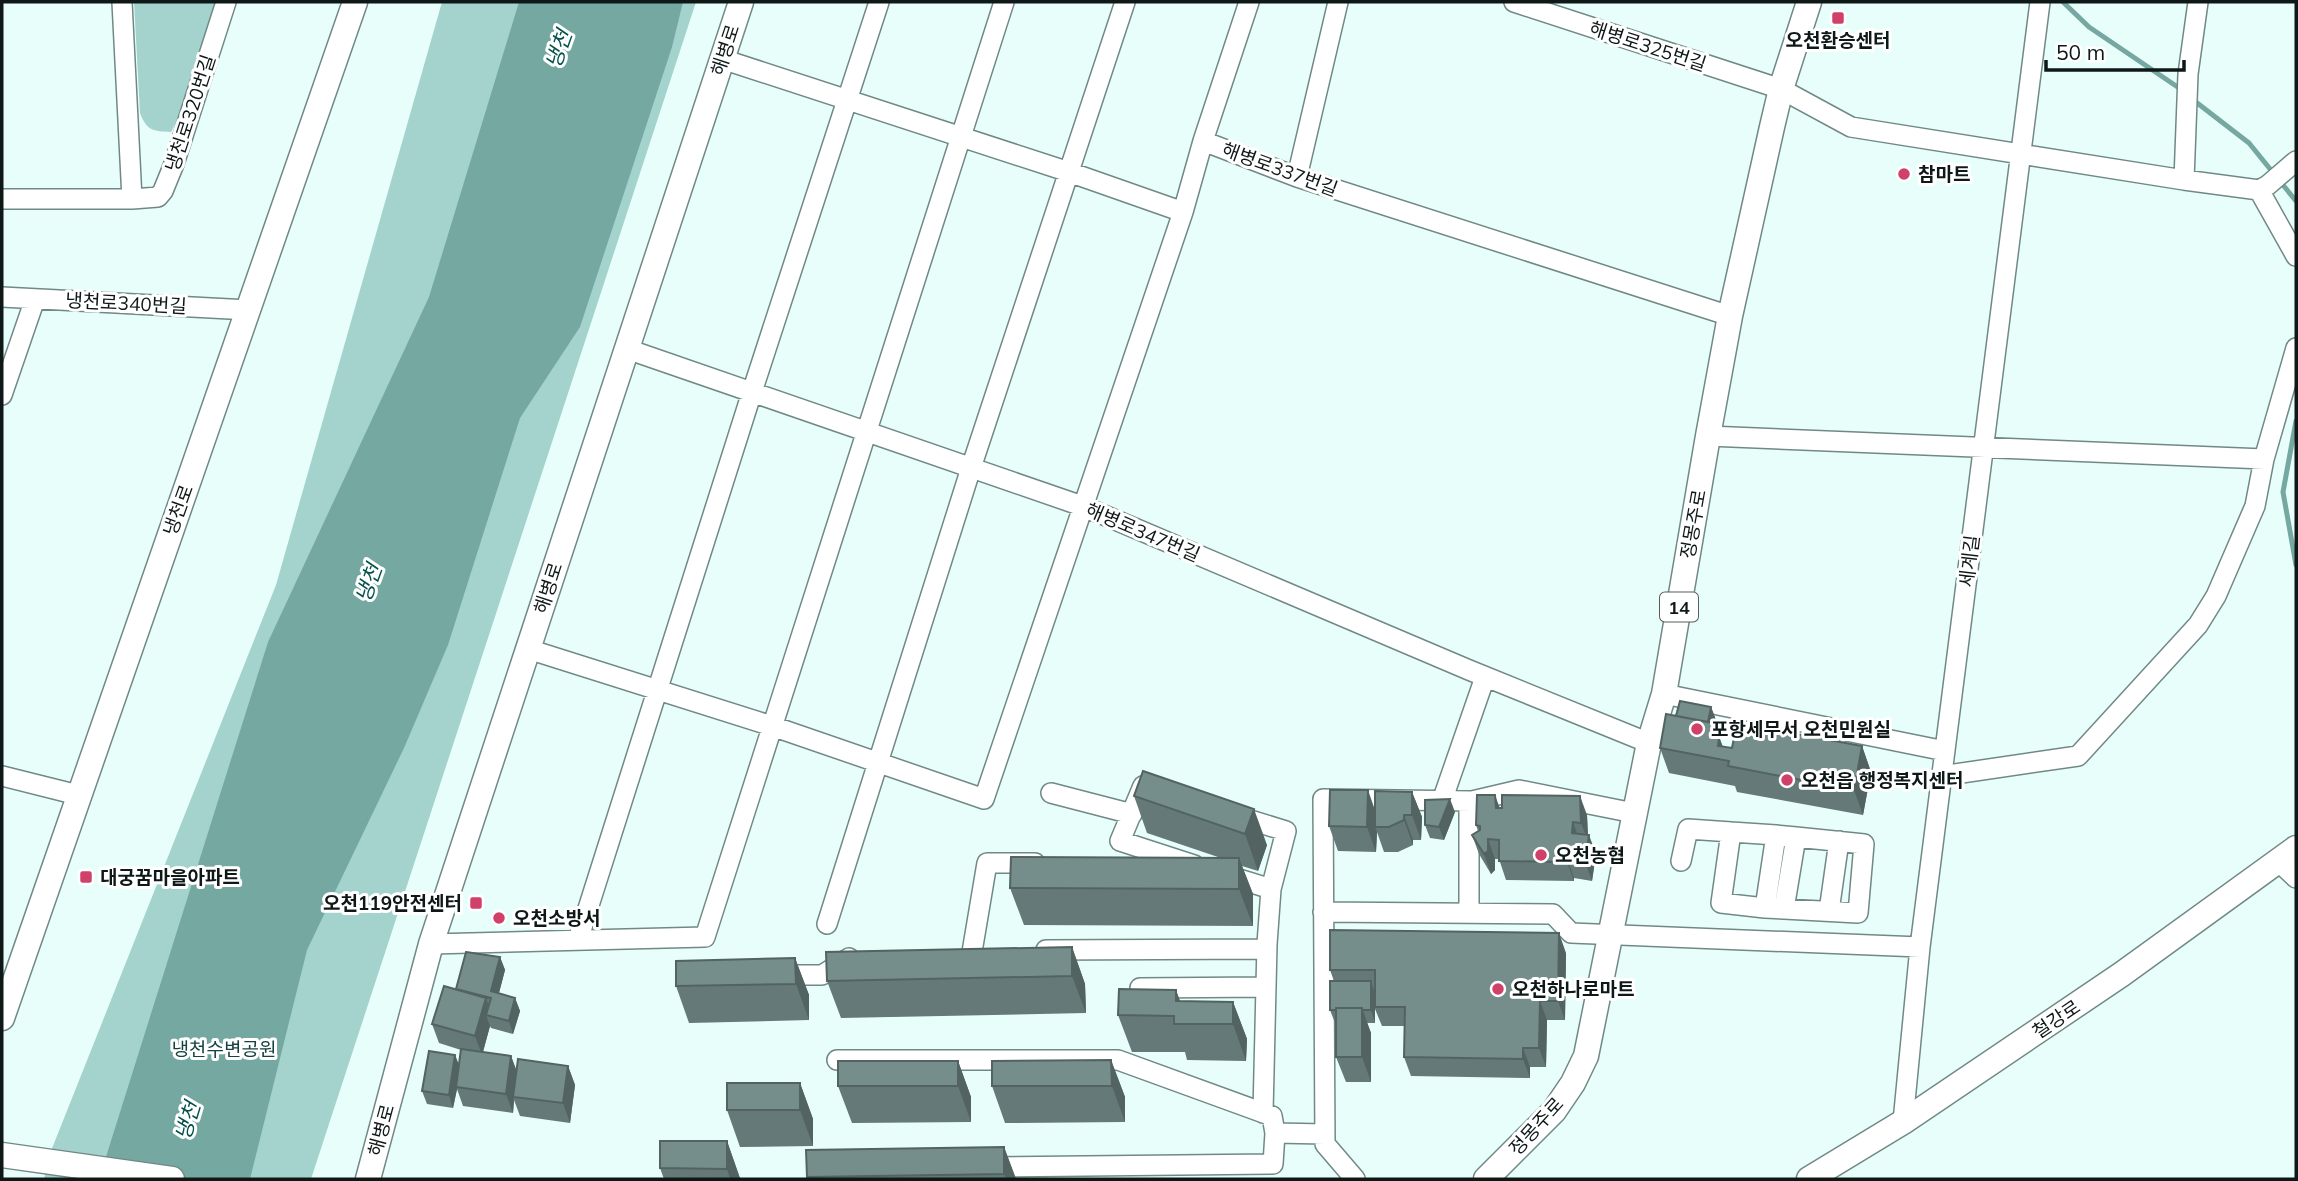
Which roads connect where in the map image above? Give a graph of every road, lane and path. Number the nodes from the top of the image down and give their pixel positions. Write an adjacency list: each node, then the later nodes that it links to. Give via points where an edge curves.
1 (122, 2): 26 (street)
2 (226, 2): 26 (street, 냉천로320번길, via 163,191 158,197)
3 (355, 2): 31 (main road, 냉천로)
4 (740, 2): 14 (main road, 해병로)
5 (879, 2): 16 (street)
6 (1004, 2): 17 (street)
7 (1125, 2): 21 (street)
8 (1249, 2): 18 (street)
9 (1338, 2): 22 (street)
10 (1514, 2): 15 (street, 해병로325번길)
11 (1809, 2): 15 (main road, 정몽주로 / 14)
12 (2040, 2): 19 (street, 세계길)
13 (2198, 2): 23 (street)
14 (722, 59): 16 (street); 34 (main road, 해병로)
15 (1781, 89): 19 (street, 해병로325번길, via 1851,127); 32 (main road, 정몽주로 / 14)
16 (847, 99): 17 (street); 35 (street)
17 (960, 136): 21 (street); 37 (street)
18 (1203, 141): 22 (street, 해병로337번길); 27 (street, 해병로337번길)
19 (2020, 153): 23 (street, 해병로325번길); 39 (street, 세계길)
20 (2296, 162): 24 (street)
21 (1069, 172): 27 (street); 41 (street)
22 (1297, 177): 32 (street, 해병로337번길)
23 (2184, 180): 24 (street, 해병로325번길)
24 (2264, 188): 28 (street)
25 (2, 198): 26 (street)
26 (132, 199)
27 (1184, 212): 42 (street, 해병로337번길)
28 (2296, 256)
29 (2, 297): 30 (street, 냉천로340번길)
30 (35, 299): 31 (street, 냉천로340번길); 36 (street)
31 (249, 310): 55 (main road, 냉천로)
32 (1730, 316): 38 (main road, 정몽주로 / 14)
33 (2296, 348): 40 (street)
34 (626, 349): 35 (street, 해병로347번길); 43 (main road, 해병로)
35 (752, 392): 37 (street, 해병로347번길); 45 (street)
36 (2, 395)
37 (866, 431): 41 (street, 해병로347번길); 47 (street)
38 (1708, 436): 39 (street); 46 (main road, 정몽주로 / 14)
39 (1983, 447): 40 (street); 49 (street, 세계길)
40 (2264, 459): 52 (street, via 2255,506 2216,596 2198,625 2078,756)
41 (971, 468): 42 (street, 해병로347번길); 50 (street)
42 (1085, 507): 44 (street, 해병로347번길); 50 (street, 해병로337번길, via 984,800)
43 (528, 649): 45 (street); 83 (main road, 해병로)
44 (1485, 677): 48 (street, 해병로347번길); 56 (street)
45 (657, 690): 47 (street); 81 (street)
46 (1664, 694): 48 (main road, 정몽주로 / 14); 49 (street)
47 (772, 726): 50 (street); 81 (street, via 705,937)
48 (1649, 743): 59 (main road, 정몽주로 / 14)
49 (1945, 751): 52 (street, 세계길)
50 (878, 762): 76 (street)
51 (2, 775): 55 (street)
52 (1941, 776): 84 (street, 세계길)
53 (1051, 793): 60 (street)
54 (1169, 794): 60 (street, via 1143,786)
55 (78, 795): 92 (main road, 냉천로)
56 (1442, 801): 57 (street); 73 (street, via 1323,800)
57 (1469, 801): 59 (street, via 1519,790); 75 (street)
58 (1221, 811): 70 (street, via 1286,831)
59 (1634, 813): 80 (main road, 정몽주로 / 14)
60 (1132, 814): 63 (street)
61 (1731, 832): 62 (street); 66 (street, via 1688,829); 71 (street, via 1721,904)
62 (1786, 836): 64 (street); 71 (street)
63 (1120, 841): 68 (street); 70 (street)
64 (1839, 841): 72 (street); 72 (street, via 1864,844 1857,913)
65 (2287, 854): 69 (street); 95 (main road, 철강로, via 2122,974)
66 (1681, 861)
67 (1051, 863): 87 (street, via 987,863)
68 (1115, 864)
69 (2296, 878)
70 (1271, 889): 85 (street)
71 (1775, 909): 72 (street); 82 (street)
72 (1829, 911)
73 (1324, 912): 74 (street); 97 (street)
74 (1385, 913): 75 (street); 77 (street)
75 (1469, 913): 79 (street, via 1553,914)
76 (827, 924)
77 (1398, 933)
78 (1545, 933): 79 (street)
79 (1571, 933): 80 (street)
80 (1609, 936): 82 (street); 105 (main road, 정몽주로 / 14, via 1586,1056 1573,1083 1554,1111)
81 (578, 940): 83 (street)
82 (1770, 942): 84 (street)
83 (431, 944): 103 (main road, 해병로)
84 (1920, 947): 95 (street, 세계길)
85 (1267, 949): 86 (street); 90 (street)
86 (1026, 951)
87 (972, 952)
88 (865, 955): 89 (street, via 852,956 822,975)
89 (753, 975)
90 (1266, 987): 91 (street); 94 (street)
91 (1140, 988)
92 (2, 1018)
93 (837, 1060): 94 (street, via 1118,1060)
94 (1263, 1113): 96 (street, via 1272,1116)
95 (1903, 1122): 106 (main road, 철강로)
96 (1275, 1133): 97 (street); 100 (street)
97 (1325, 1134): 104 (street, via 1325,1144)
98 (2, 1155): 102 (main road)
99 (962, 1167): 101 (street)
100 (1274, 1172): 101 (street)
101 (1031, 1173)
102 (172, 1179)
103 (368, 1179)
104 (1355, 1179)
105 (1486, 1179)
106 (1809, 1179)

